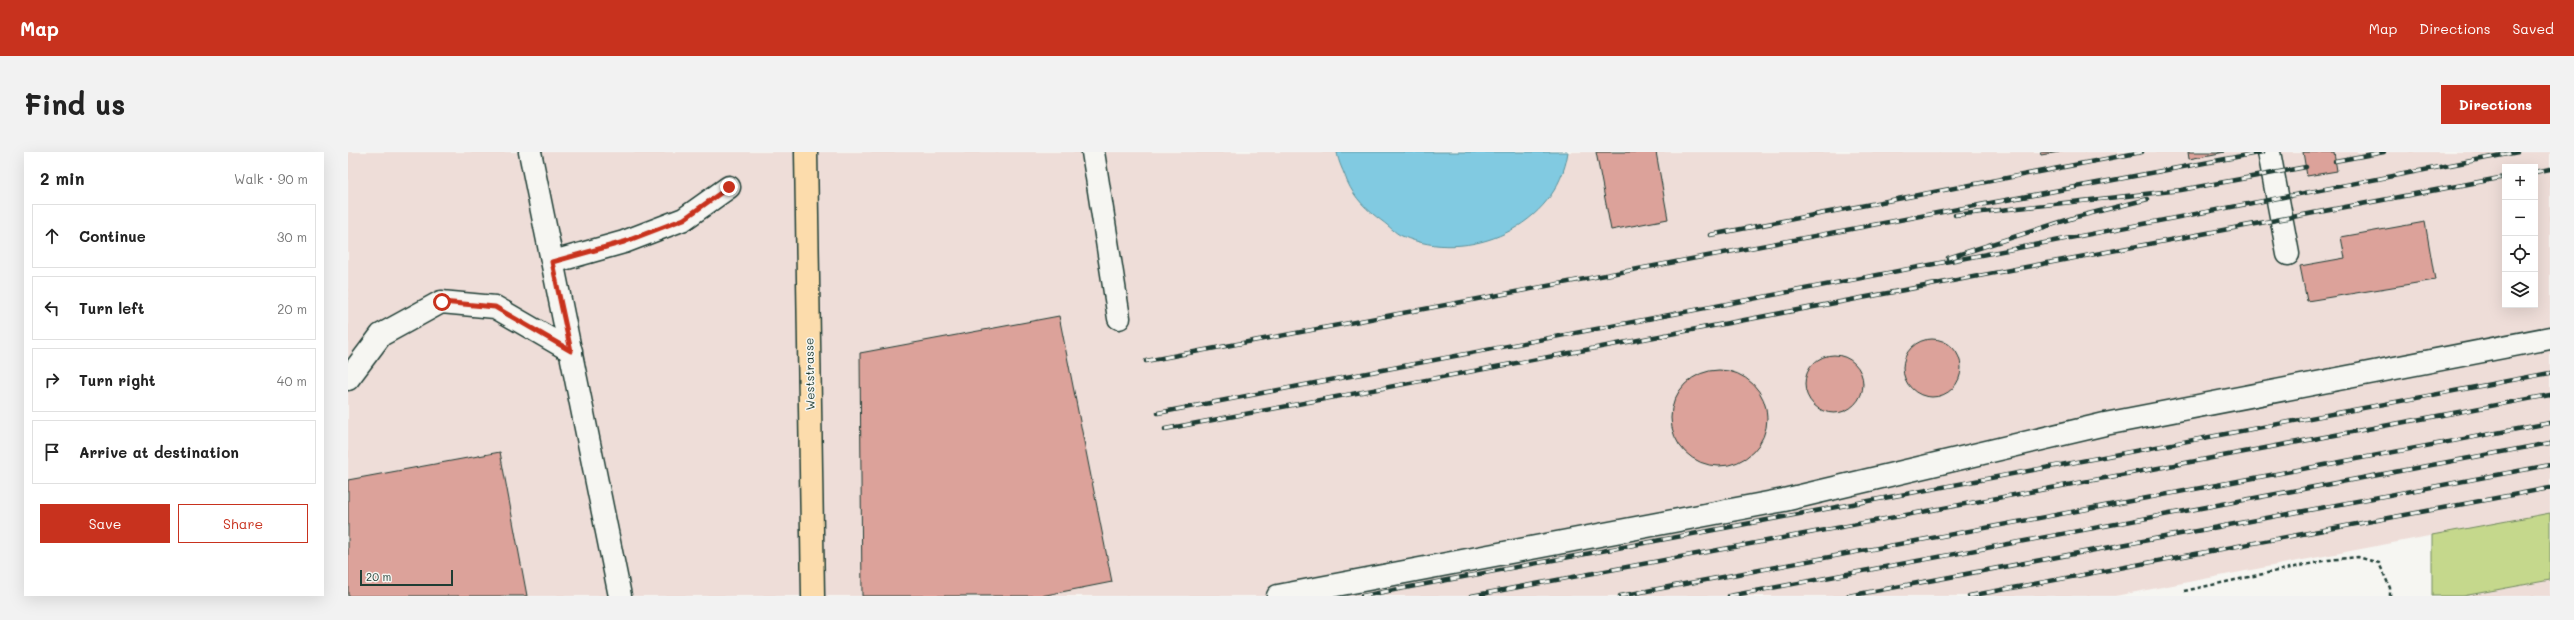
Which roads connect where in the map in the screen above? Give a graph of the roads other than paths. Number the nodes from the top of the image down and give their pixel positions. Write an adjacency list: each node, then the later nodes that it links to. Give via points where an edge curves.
1 (530, 152): 7 (lane)
2 (806, 152): 13 (main road, Weststrasse)
3 (1093, 152): 8 (lane)
4 (2269, 152): 6 (lane)
5 (729, 187): 7 (lane, via 684,219 624,242)
6 (2288, 254)
7 (552, 262): 10 (lane)
8 (1119, 318)
9 (2550, 338): 14 (lane, via 2105,424 1784,500)
10 (571, 351): 11 (lane, via 495,307 442,302 381,335); 12 (lane)
11 (348, 379)
12 (620, 596)
13 (813, 596)
14 (1278, 596)

